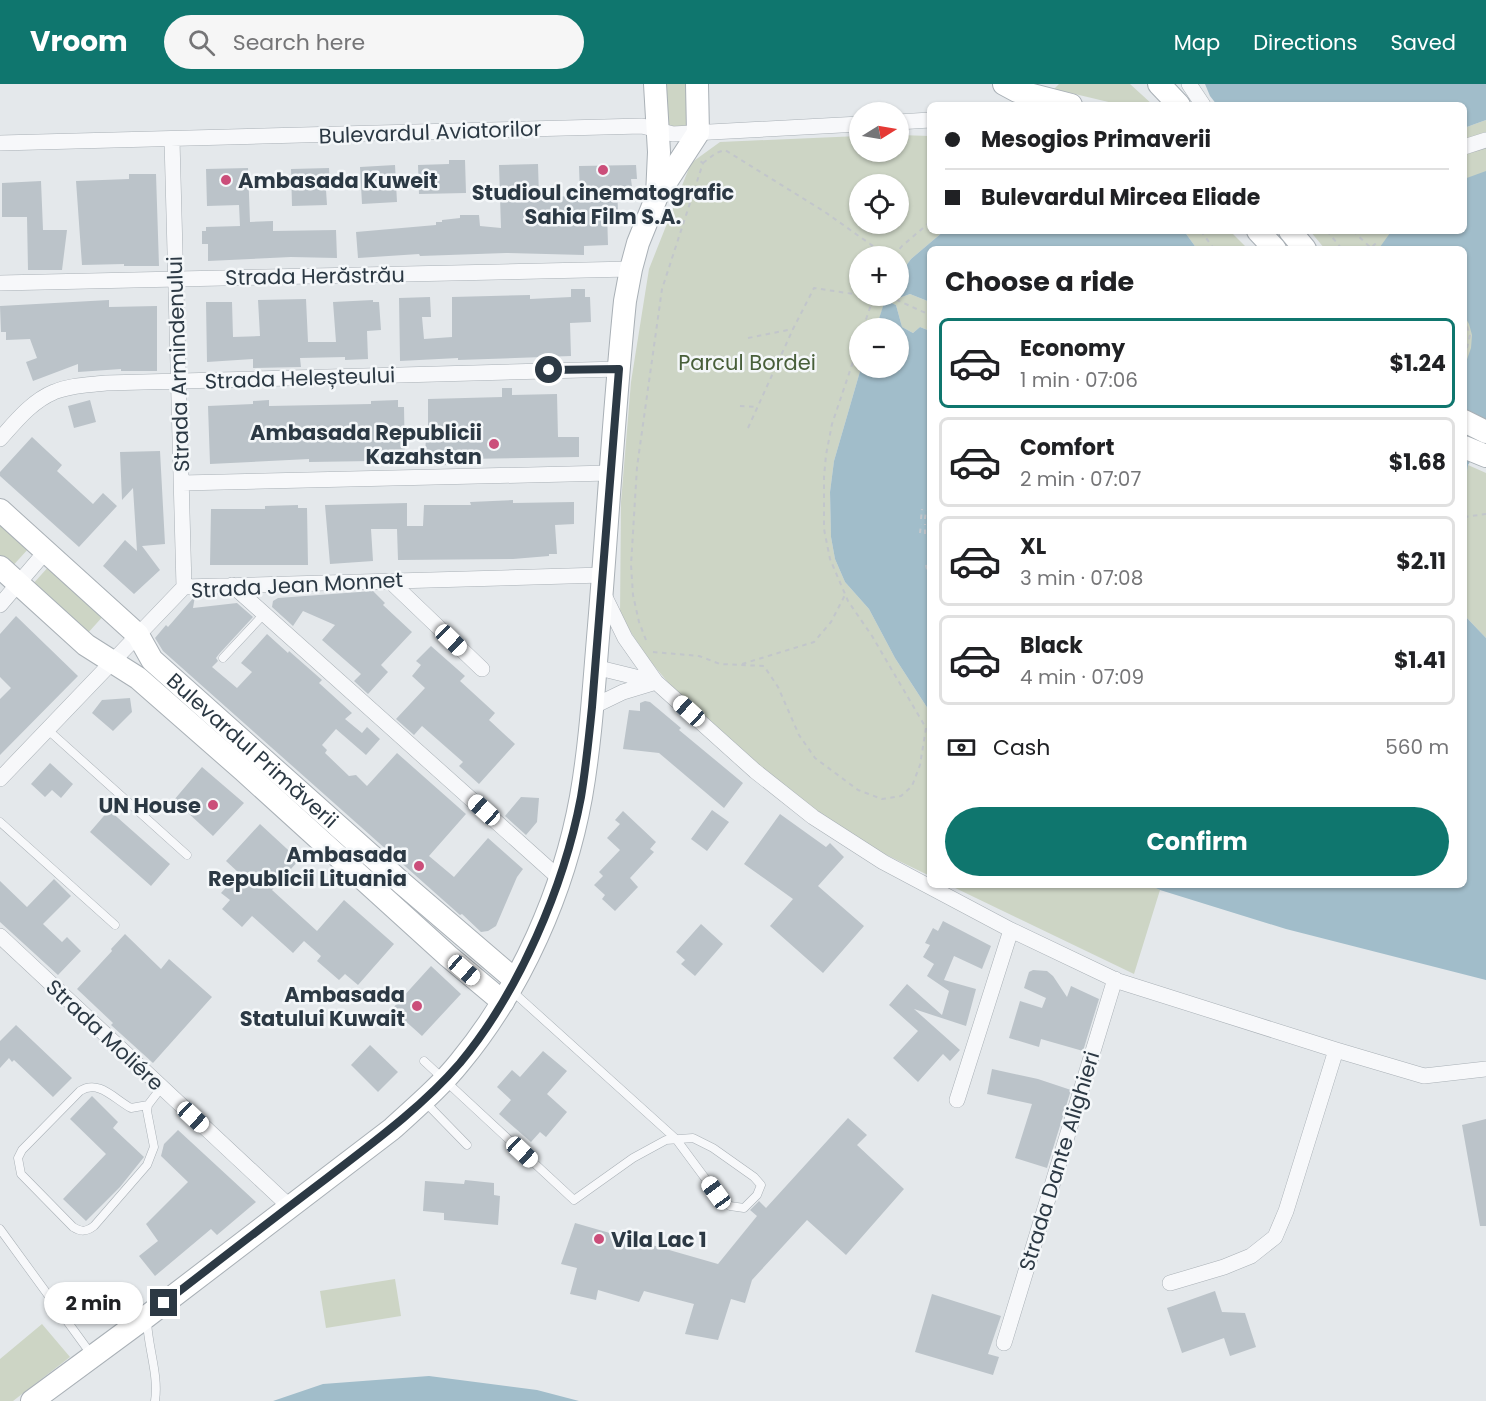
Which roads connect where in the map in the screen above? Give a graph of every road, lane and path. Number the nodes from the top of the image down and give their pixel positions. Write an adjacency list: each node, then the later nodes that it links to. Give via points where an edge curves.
1 (655, 84): 13 (street)
2 (697, 84): 14 (street)
3 (1049, 84): 6 (street, via 1033,91)
4 (1159, 84): 8 (street)
5 (1189, 84): 9 (street)
6 (1010, 87): 7 (street)
7 (1061, 102)
8 (1176, 102)
9 (1201, 102)
10 (927, 120): 11 (street)
11 (909, 121)
12 (849, 125): 14 (street, Bulevardul Aviatorilor)
13 (658, 131): 14 (street, Bulevardul Aviatorilor); 15 (street, Bulevardul Aviatorilor, via 632,126); 21 (street)
14 (698, 133): 21 (street)
15 (172, 140): 17 (street, Bulevardul Aviatorilor); 32 (street, Strada Armindenului)
16 (1486, 140): 18 (street)
17 (0, 143)
18 (1467, 146)
19 (697, 160): 20 (path)
20 (703, 163): 26 (path, via 725,150); 72 (path, via 662,289 637,467 631,575)
21 (657, 196): 31 (street)
22 (927, 225): 27 (path)
23 (1261, 234): 28 (street)
24 (1330, 234): 29 (path)
25 (1356, 234): 30 (path)
26 (873, 246)
27 (902, 246)
28 (1272, 246)
29 (1340, 246)
30 (1369, 246)
31 (631, 269): 32 (street, Strada Herăstrău); 41 (street)
32 (176, 279): 33 (street, Strada Herăstrău); 43 (street, Strada Armindenului)
33 (0, 283)
34 (849, 293): 38 (path, via 814,288)
35 (909, 306): 36 (path)
36 (927, 314)
37 (1467, 326): 40 (path)
38 (793, 329): 39 (path); 45 (path)
39 (748, 338)
40 (1467, 348)
41 (619, 369): 43 (street, Strada Heleșteului); 52 (street)
42 (849, 373): 68 (path, via 832,424 824,477 824,529 830,559)
43 (179, 381): 49 (street, Strada Heleșteului, via 106,383 53,392 21,415); 53 (street, Strada Armindenului)
44 (740, 406): 45 (path)
45 (758, 407): 47 (path)
46 (1467, 422): 48 (street)
47 (748, 428)
48 (1486, 432)
49 (0, 439)
50 (1467, 448): 51 (street)
51 (1486, 456)
52 (610, 473): 53 (street); 64 (street)
53 (182, 483): 67 (street, Strada Armindenului)
54 (0, 510): 61 (street, Bulevardul Primăverii)
55 (926, 510): 58 (path); 58 (path)
56 (1486, 514): 57 (path)
57 (1467, 517)
58 (925, 519)
59 (920, 533): 60 (path, via 923,524)
60 (927, 534)
61 (46, 551): 65 (street); 71 (street, Bulevardul Primăverii)
62 (0, 567): 65 (street, Bulevardul Primăverii)
63 (390, 581): 64 (street, Strada Jean Monnet); 66 (street, Strada Jean Monnet); 77 (street)
64 (602, 582): 72 (street, via 618,626); 76 (street)
65 (18, 584): 69 (street); 74 (street, Bulevardul Primăverii, via 86,645)
66 (232, 585): 67 (street, Strada Jean Monnet); 70 (street)
67 (184, 587): 71 (street, Strada Jean Monnet)
68 (845, 596): 75 (path, via 814,642); 80 (path)
69 (0, 605)
70 (264, 614): 73 (lane); 86 (street)
71 (138, 635): 74 (street, Strada Jean Monnet); 82 (street, Bulevardul Primăverii, via 152,660)
72 (643, 653): 75 (path, via 699,656 720,664); 78 (street)
73 (223, 657)
74 (111, 662): 81 (street, Strada Jean Monnet); 82 (street, Bulevardul Primăverii)
75 (739, 665): 80 (path, via 764,666 815,758 858,790 882,799 901,796 912,786)
76 (595, 667): 78 (street); 79 (street)
77 (482, 669)
78 (656, 682): 79 (street); 88 (street, via 813,817)
79 (592, 707): 86 (street, via 580,798)
80 (926, 728)
81 (48, 730): 83 (street, Strada Jean Monnet); 85 (lane)
82 (250, 762): 87 (street, Bulevardul Primăverii); 90 (street, Bulevardul Primăverii)
83 (0, 779)
84 (0, 822): 91 (lane)
85 (187, 855)
86 (559, 878): 95 (street)
87 (403, 884): 90 (lane); 95 (street, Bulevardul Primăverii)
88 (927, 885)
89 (932, 888): 92 (street)
90 (388, 902): 95 (street, Bulevardul Primăverii, via 448,956)
91 (115, 924)
92 (1011, 930): 94 (street); 102 (street)
93 (0, 936): 100 (street, Strada Moliére)
94 (1114, 979): 96 (street); 110 (street, Strada Dante Alighieri)
95 (509, 990): 99 (street); 104 (lane)
96 (1336, 1050): 98 (street, via 1424,1076); 108 (street, via 1275,1237 1251,1256)
97 (424, 1061): 99 (lane)
98 (1486, 1069)
99 (444, 1080): 101 (street); 104 (lane, via 574,1200 633,1158 666,1140)
100 (161, 1088): 103 (lane); 106 (street, Strada Moliére)
101 (424, 1100): 105 (lane); 106 (street)
102 (957, 1100)
103 (148, 1105): 103 (lane, via 131,1108 95,1086 87,1086 22,1150 18,1158 21,1174 73,1227 88,1230 153,1154)
104 (676, 1139): 104 (lane, via 693,1138 713,1148 754,1177 761,1185 757,1195 744,1208 730,1206)
105 (467, 1145)
106 (289, 1206): 109 (street)
107 (0, 1229): 111 (lane)
108 (1170, 1283)
109 (146, 1317): 111 (street); 113 (lane, via 157,1388)
110 (1004, 1343)
111 (92, 1356): 112 (street)
112 (32, 1401)
113 (155, 1401)

